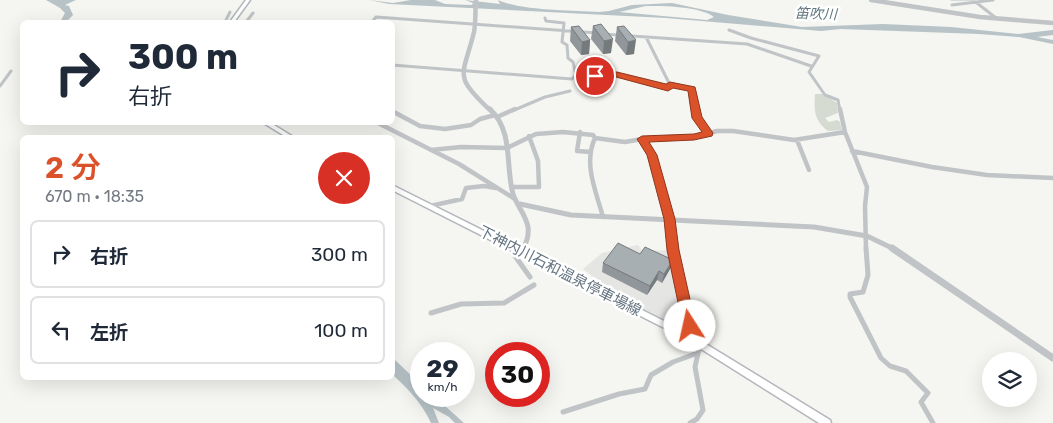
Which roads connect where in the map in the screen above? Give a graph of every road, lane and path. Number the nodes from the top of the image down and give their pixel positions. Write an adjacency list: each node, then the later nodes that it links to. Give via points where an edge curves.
1 (248, 0): 12 (main road)
2 (476, 0): 16 (street)
3 (871, 0): 10 (street)
4 (993, 0): 5 (street)
5 (976, 3): 6 (street); 10 (street)
6 (952, 4)
7 (230, 12): 11 (street)
8 (253, 13): 13 (street)
9 (545, 18): 17 (street, via 546,21 564,23)
10 (997, 19): 15 (street)
11 (226, 20)
12 (233, 20)
13 (248, 20)
14 (374, 20): 16 (street, via 376,17)
15 (1053, 23)
16 (475, 24): 17 (street); 22 (street)
17 (565, 31): 18 (street); 24 (street, via 562,42 567,44 568,58 573,62)
18 (646, 36): 19 (street); 26 (street)
19 (732, 42): 21 (street); 21 (street, via 729,30 819,56)
20 (395, 65): 22 (street)
21 (812, 66): 33 (street, via 810,74 825,95 838,100)
22 (464, 70): 24 (street, via 572,79); 29 (street, via 470,90)
23 (11, 71): 25 (street)
24 (576, 75): 26 (street, via 617,74 668,88)
25 (0, 85)
26 (670, 85): 34 (street, via 692,89 697,118)
27 (570, 91): 29 (street)
28 (395, 114): 29 (street, via 420,126 445,129 471,125 480,119)
29 (496, 116): 40 (street, via 502,125)
30 (269, 125): 35 (main road)
31 (382, 125): 41 (street)
32 (580, 132): 36 (street); 37 (street); 43 (street, via 577,151)
33 (845, 132): 39 (street); 42 (street)
34 (708, 133): 38 (street, via 694,137); 39 (street, via 733,130)
35 (288, 135)
36 (529, 136): 40 (street); 46 (street, via 541,176 538,187)
37 (595, 138): 38 (street, via 620,143); 43 (street)
38 (642, 139): 52 (street, via 652,155)
39 (797, 140): 44 (street)
40 (507, 148): 41 (street); 46 (street)
41 (431, 150): 48 (street)
42 (852, 151): 45 (street, via 987,175); 53 (street, via 867,187)
43 (591, 152): 51 (street, via 590,172)
44 (809, 170)
45 (1053, 178)
46 (512, 186): 49 (street)
47 (395, 188): 50 (main road, 下神内川石和温泉停車場線)
48 (498, 188): 49 (street); 50 (street, via 466,188 462,199)
49 (517, 202): 51 (street, via 571,216); 54 (street, via 529,232)
50 (430, 206): 54 (main road, 下神内川石和温泉停車場線)
51 (603, 217): 52 (street)
52 (670, 219): 53 (street, via 814,227); 58 (street, via 673,250 690,326)
53 (867, 236): 61 (street, via 888,245); 65 (street, via 868,275 863,292 850,294 850,297 881,358 890,366 906,371 928,393 921,402)
54 (521, 252): 55 (street, via 515,256); 58 (main road, 下神内川石和温泉停車場線)
55 (530, 277)
56 (534, 285): 57 (street, via 501,304 470,303)
57 (431, 313)
58 (685, 335): 59 (main road, 下神内川石和温泉停車場線)
59 (700, 344): 60 (street); 64 (main road, 下神内川石和温泉停車場線)
60 (695, 354): 62 (street, via 650,375 645,389); 63 (street, via 703,407 699,419)
61 (1053, 358)
62 (563, 412)
63 (690, 423)
64 (827, 423)
65 (933, 423)

